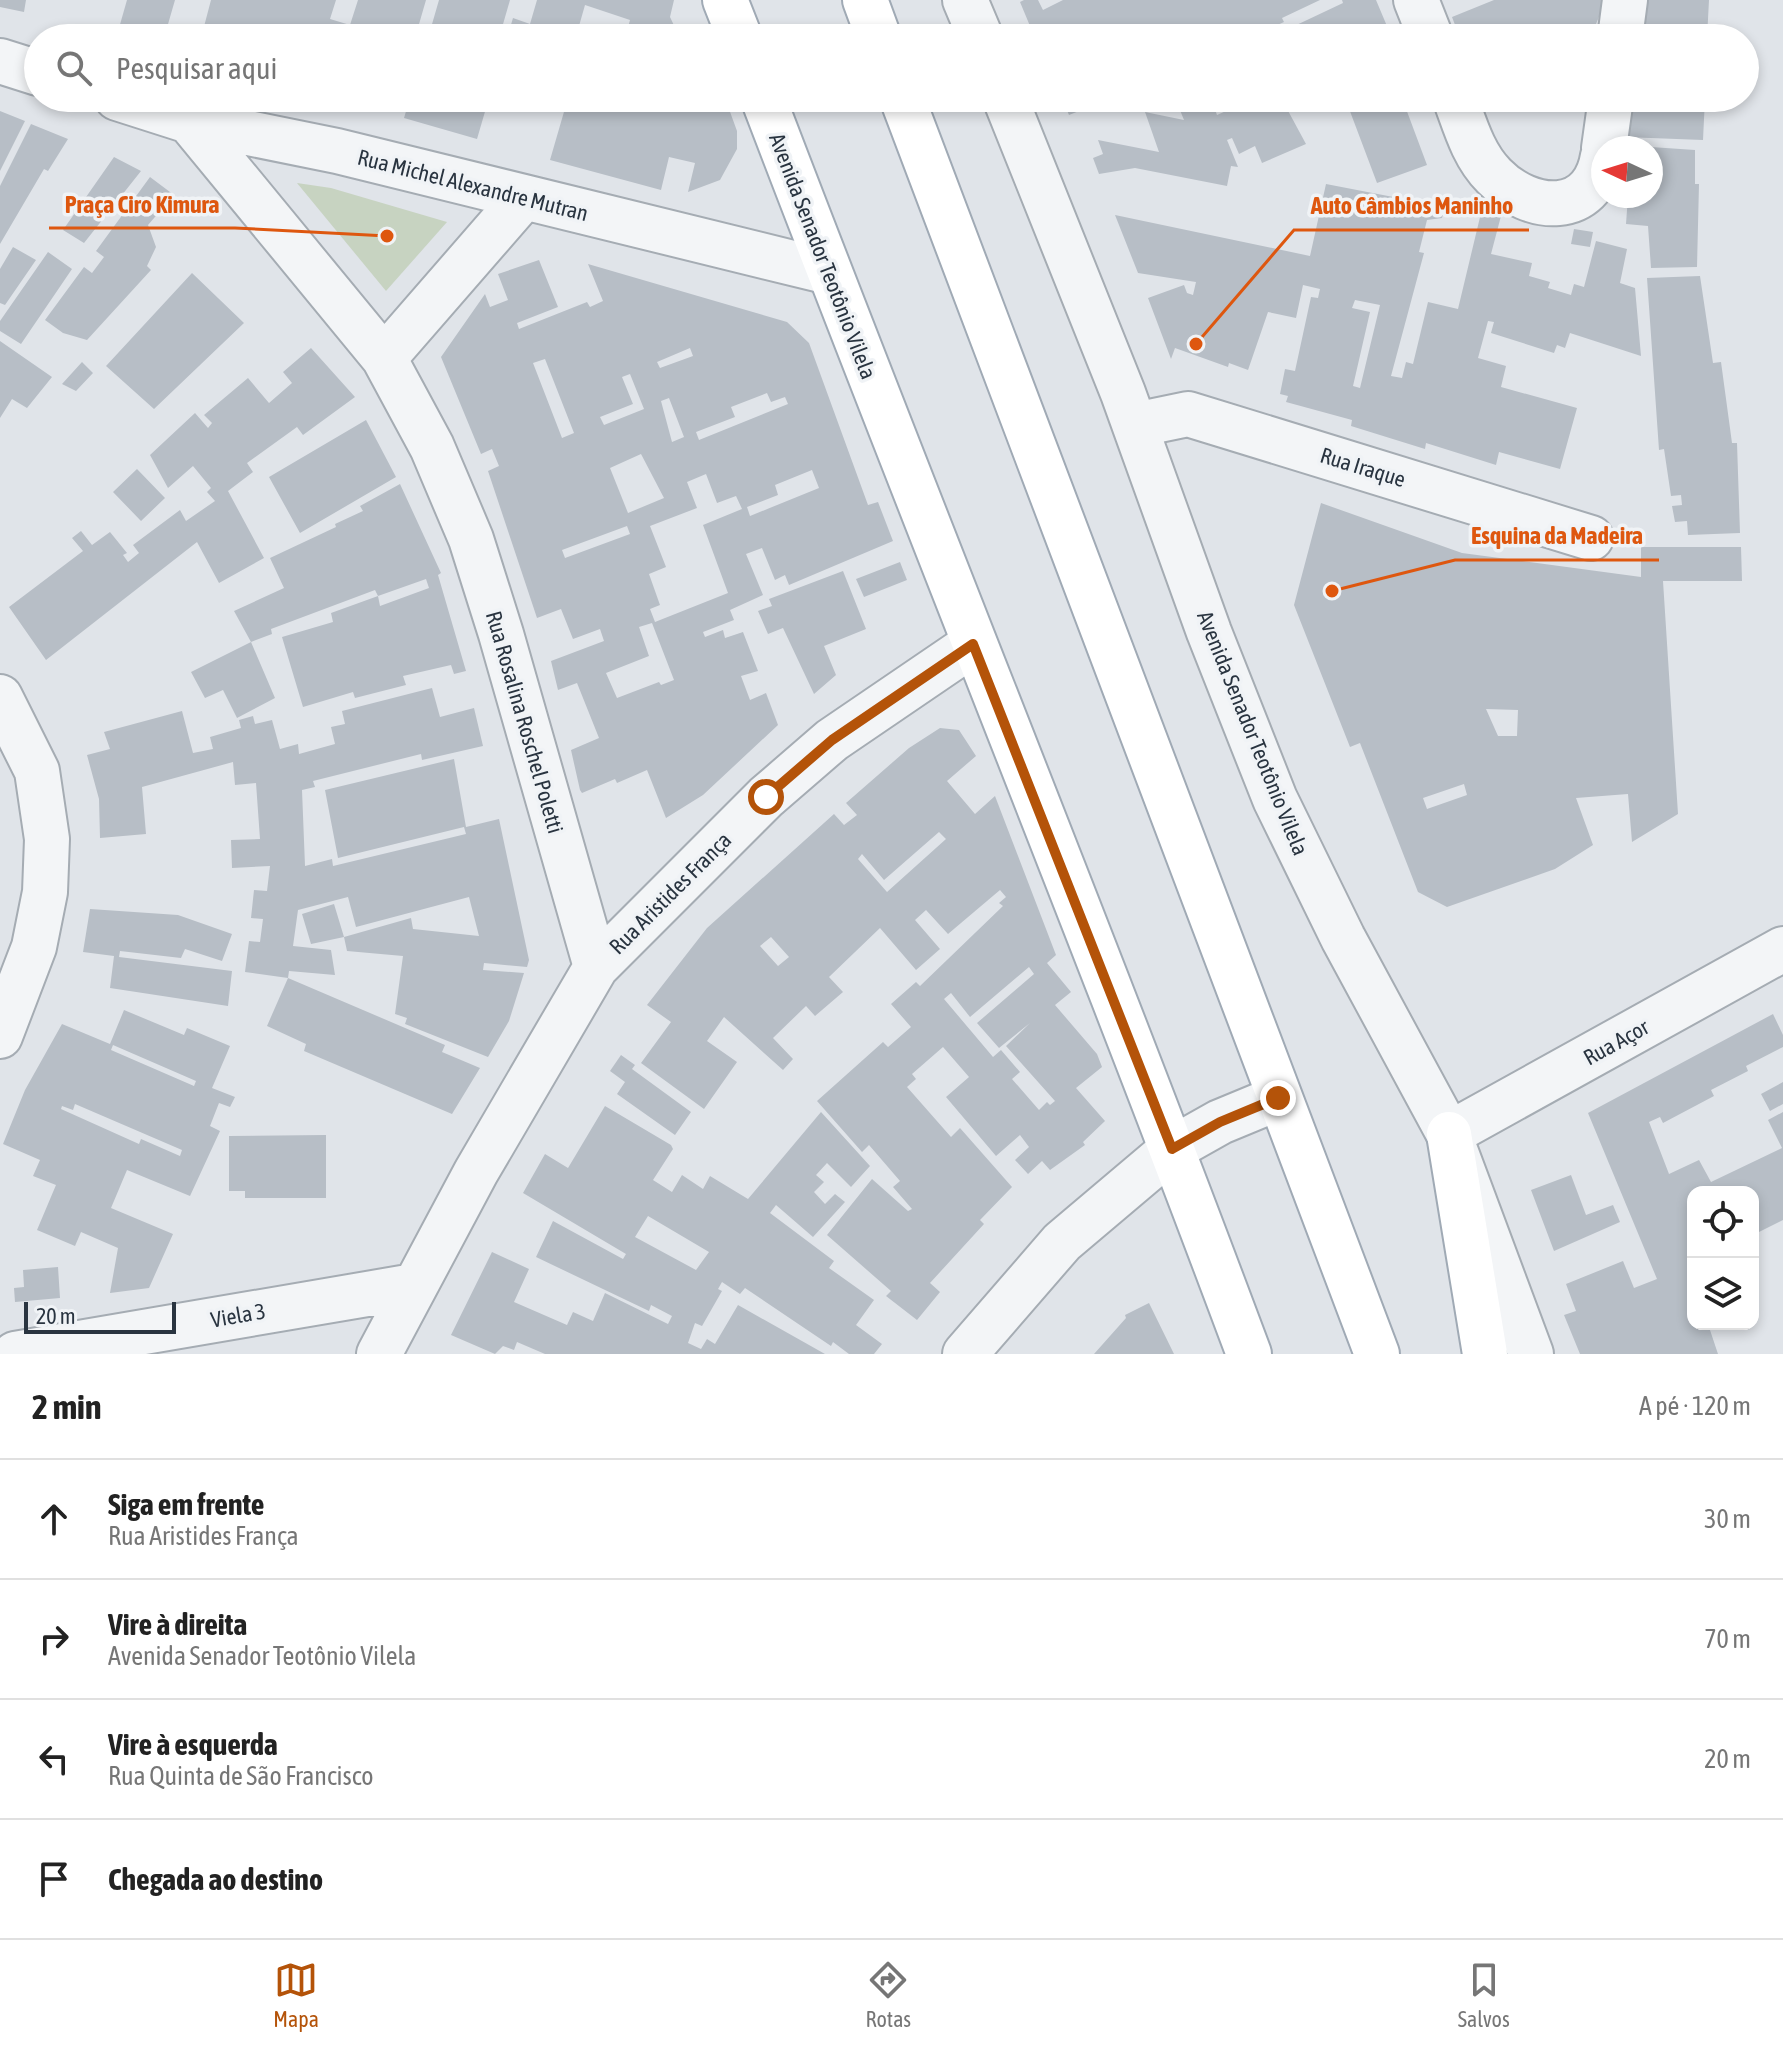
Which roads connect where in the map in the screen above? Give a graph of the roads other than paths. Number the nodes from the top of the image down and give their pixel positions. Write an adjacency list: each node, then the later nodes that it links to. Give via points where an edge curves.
1 (725, 0): 6 (main road)
2 (865, 0): 7 (main road)
3 (965, 0): 8 (street)
4 (1416, 0): 9 (street)
5 (1625, 0): 10 (street)
6 (734, 24)
7 (874, 24)
8 (975, 24)
9 (1425, 24)
10 (1622, 24)
11 (0, 61): 12 (street)
12 (24, 69)
13 (161, 112): 19 (street, Rua Michel Alexandre Mutran)
14 (768, 112): 23 (main road, Avenida Senador Teotônio Vilela)
15 (907, 112): 32 (main road)
16 (1011, 112): 25 (street, Avenida Senador Teotônio Vilela)
17 (1460, 112): 21 (street, via 1476,153 1514,193 1544,205 1569,202)
18 (1609, 112): 20 (street)
19 (189, 121): 22 (street, Rua Michel Alexandre Mutran); 24 (street, Rua Rosalina Roschel Poletti)
20 (1606, 136)
21 (1591, 186)
22 (524, 197): 23 (street, Rua Michel Alexandre Mutran); 24 (street)
23 (829, 272): 27 (main road, Avenida Senador Teotônio Vilela)
24 (384, 358): 30 (street, Rua Rosalina Roschel Poletti, via 432,447 471,539)
25 (1135, 425): 26 (street, Rua Iraque, via 1188,414); 33 (street, Avenida Senador Teotônio Vilela, via 1275,799)
26 (1591, 538)
27 (973, 644): 30 (street, Rua Aristides França, via 832,740 744,819); 34 (main road, Avenida Senador Teotônio Vilela)
28 (0, 697): 31 (street, via 37,771 47,839 45,892 34,947)
29 (1783, 949): 33 (street, Rua Açor)
30 (596, 967): 35 (street)
31 (0, 1036)
32 (1278, 1098): 34 (street); 40 (main road)
33 (1449, 1134): 41 (main road); 42 (street, Avenida Senador Teotônio Vilela)
34 (1172, 1149): 38 (street, via 1062,1242); 39 (main road, Avenida Senador Teotônio Vilela)
35 (414, 1286): 36 (street, Viela 3); 37 (street)
36 (15, 1354)
37 (379, 1354)
38 (965, 1354)
39 (1249, 1354)
40 (1377, 1354)
41 (1485, 1354)
42 (1531, 1354)

